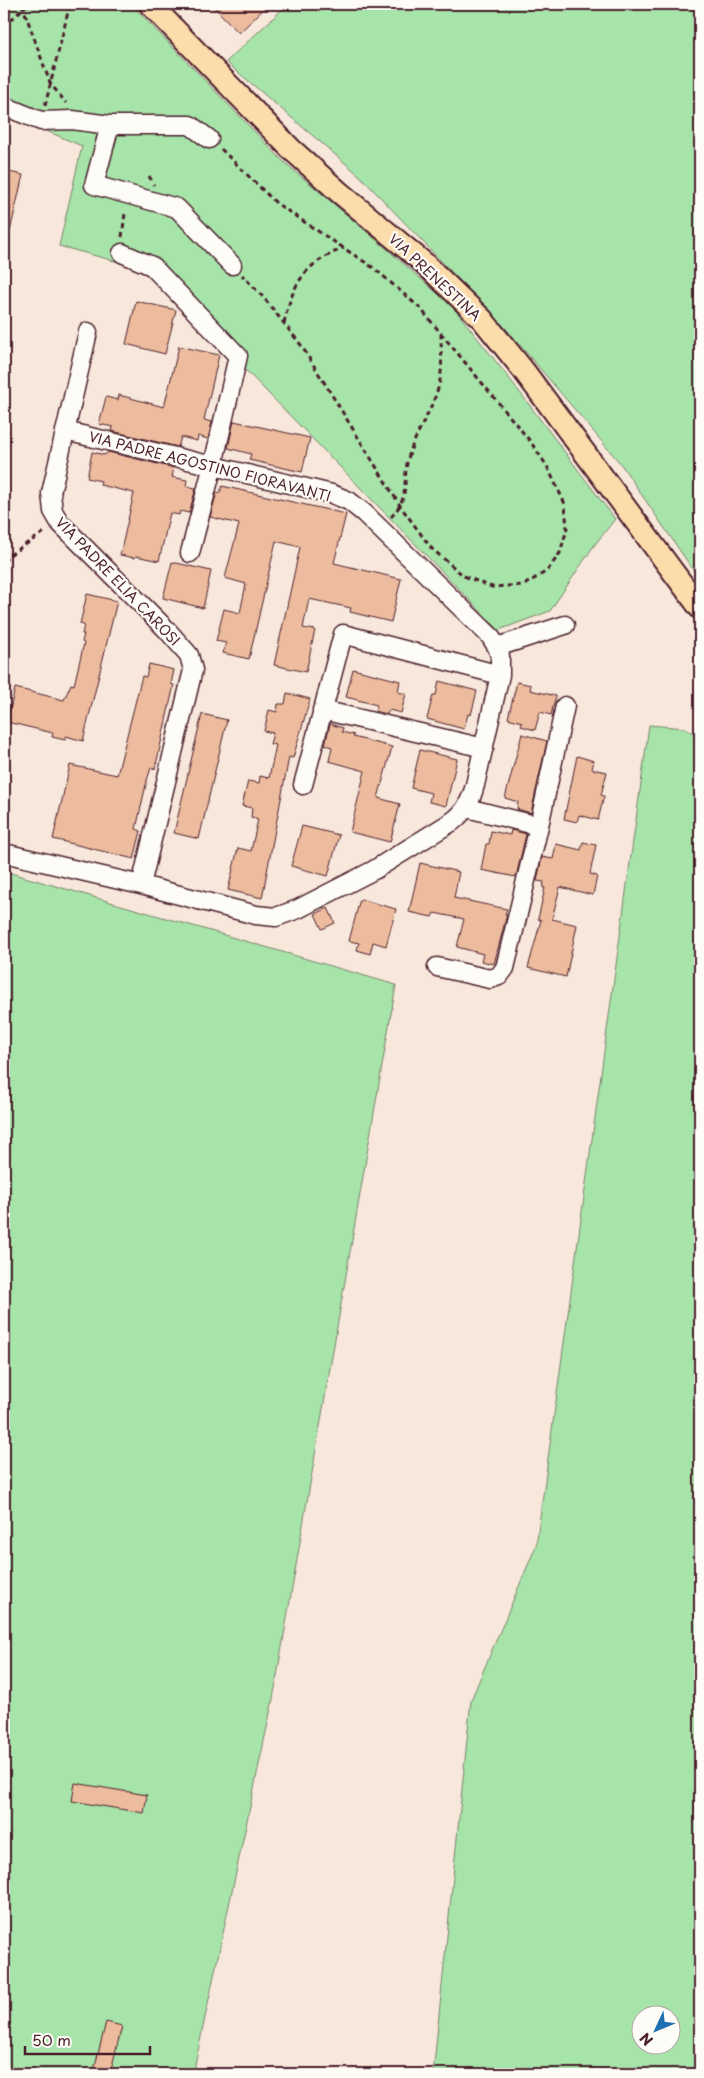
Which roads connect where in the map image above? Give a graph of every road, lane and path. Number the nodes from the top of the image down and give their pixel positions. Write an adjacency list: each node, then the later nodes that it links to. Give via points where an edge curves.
1 (5, 4): 6 (path)
2 (28, 4): 5 (path)
3 (70, 4): 8 (path)
4 (150, 4): 29 (main road, VIA PRENESTINA, via 275,134 424,263 482,319)
5 (23, 6): 7 (path); 8 (path)
6 (4, 12)
7 (4, 26)
8 (50, 84): 10 (path); 11 (path)
9 (4, 106): 10 (street)
10 (41, 121): 11 (street)
11 (81, 121): 12 (street)
12 (110, 125): 13 (street, via 190,125); 19 (street, via 94,185 177,208)
13 (209, 139): 17 (path, via 276,203)
14 (149, 176): 15 (path)
15 (154, 185)
16 (125, 213): 18 (path)
17 (344, 247): 20 (path, via 308,268 296,286); 22 (path, via 420,308)
18 (122, 253): 24 (street, via 152,266 238,356)
19 (232, 265): 20 (path)
20 (284, 324): 25 (path, via 301,345)
21 (88, 332): 23 (street, VIA PADRE ELIA CAROSI)
22 (441, 334): 25 (path, via 440,383 414,440); 25 (path, via 547,466 565,504 567,530 560,553 547,571 524,585 492,587 464,576 431,548)
23 (65, 431): 24 (street, VIA PADRE AGOSTINO FIORAVANTI); 26 (street, VIA PADRE ELIA CAROSI, via 50,497 53,512)
24 (213, 465): 27 (street); 31 (street, VIA PADRE AGOSTINO FIORAVANTI, via 332,494 349,502 380,528 490,636)
25 (400, 506)
26 (60, 522): 28 (path, via 8,556); 40 (street, VIA PADRE ELIA CAROSI, via 152,614 189,655 192,665)
27 (190, 553)
28 (4, 562)
29 (700, 608)
30 (565, 625): 31 (street)
31 (497, 648): 32 (street)
32 (500, 675): 34 (street, via 343,634); 35 (street)
33 (565, 706): 38 (street)
34 (322, 710): 35 (street); 36 (street)
35 (484, 748): 37 (street)
36 (303, 785)
37 (467, 808): 38 (street); 40 (street, via 453,821 374,870 283,915 256,915)
38 (539, 826): 41 (street, via 503,972 490,979)
39 (4, 853): 40 (street)
40 (141, 885)
41 (437, 967)

